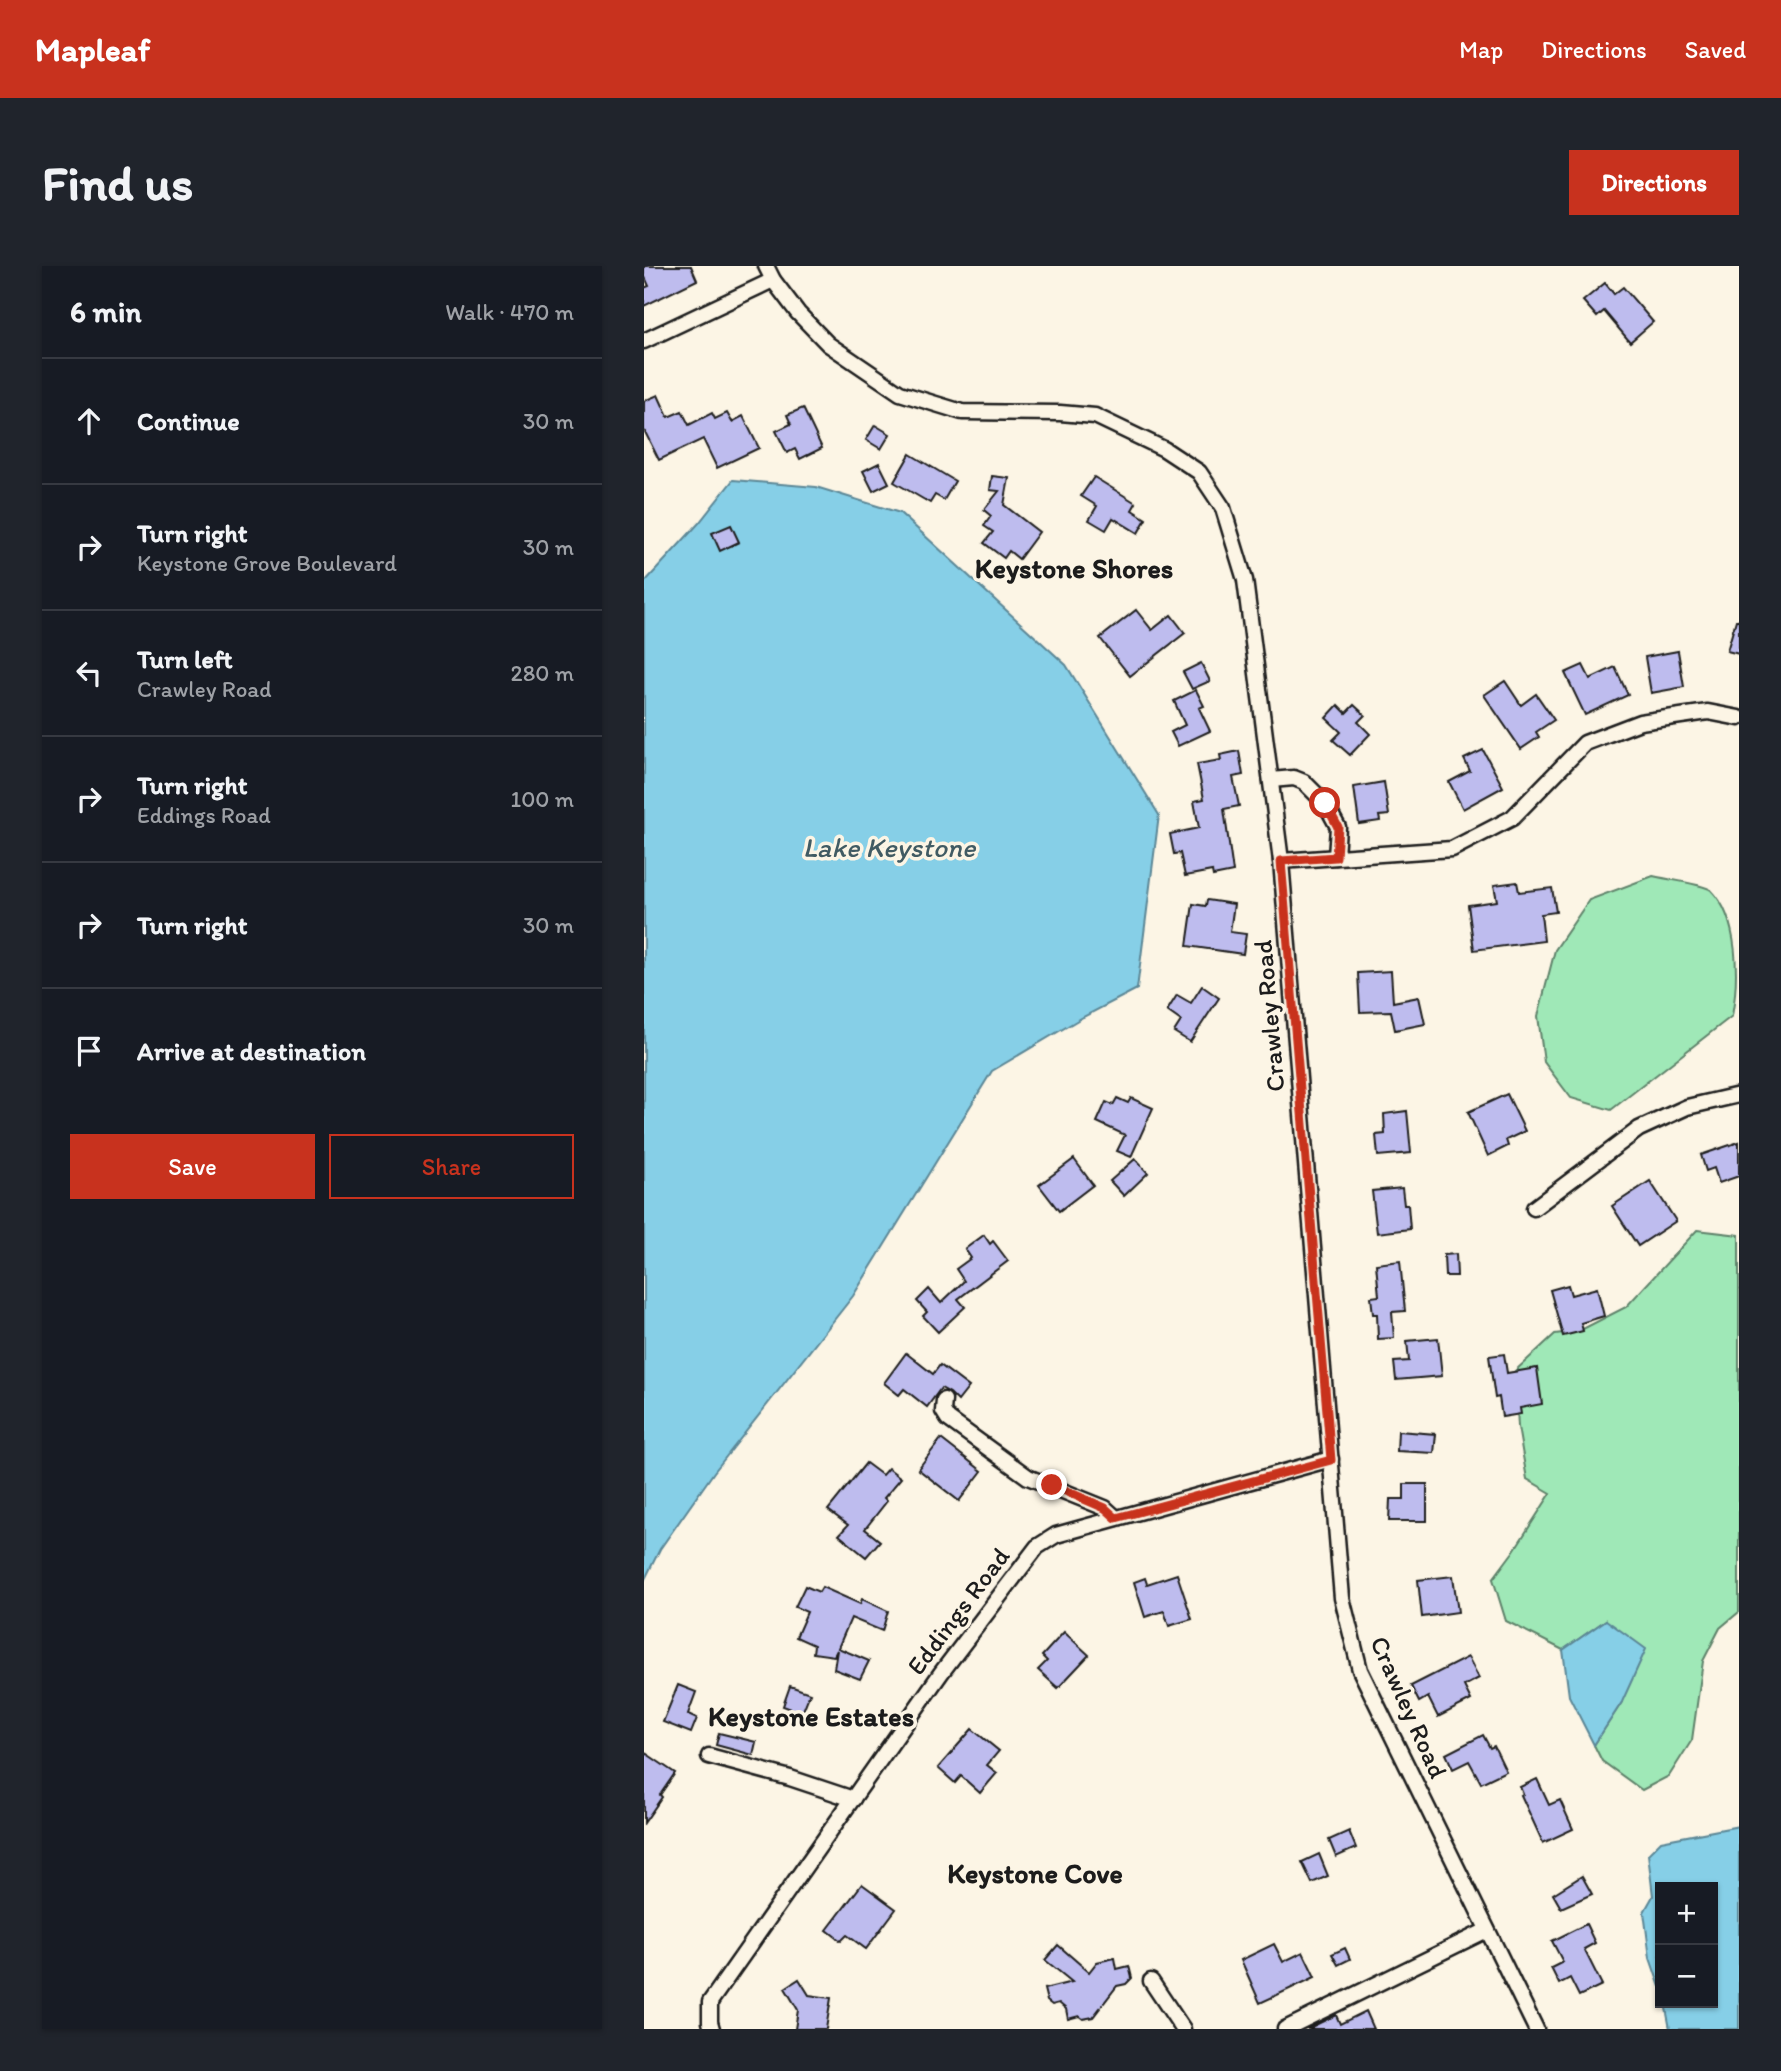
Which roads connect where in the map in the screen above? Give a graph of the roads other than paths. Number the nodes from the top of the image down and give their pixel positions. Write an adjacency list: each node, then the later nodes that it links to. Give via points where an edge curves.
1 (766, 266): 2 (street, Crawley Road)
2 (773, 280): 3 (street); 5 (street, Crawley Road, via 828,344 900,393 962,412 1095,416 1164,449 1199,472 1223,508 1245,580)
3 (644, 341)
4 (1739, 718): 6 (street, via 1708,712 1640,722 1585,743 1512,818 1452,849)
5 (1271, 780): 6 (street, via 1304,782 1325,803 1338,827); 7 (street, Crawley Road)
6 (1336, 857): 7 (street)
7 (1281, 861): 11 (street, Crawley Road)
8 (1739, 1095): 9 (street, via 1687,1107 1639,1129)
9 (1534, 1208)
10 (944, 1400): 12 (street, via 948,1419 1028,1477 1105,1508)
11 (1331, 1460): 12 (street, Eddings Road); 15 (street, Crawley Road, via 1342,1598 1360,1670)
12 (1116, 1518): 14 (street, Eddings Road, via 1056,1535 1037,1547)
13 (709, 1756): 14 (street)
14 (853, 1799): 17 (street, Eddings Road, via 710,2002)
15 (1487, 1930): 19 (street); 20 (street, Crawley Road)
16 (1152, 1981): 18 (street)
17 (712, 2029)
18 (1183, 2029)
19 (1285, 2029)
20 (1536, 2029)

